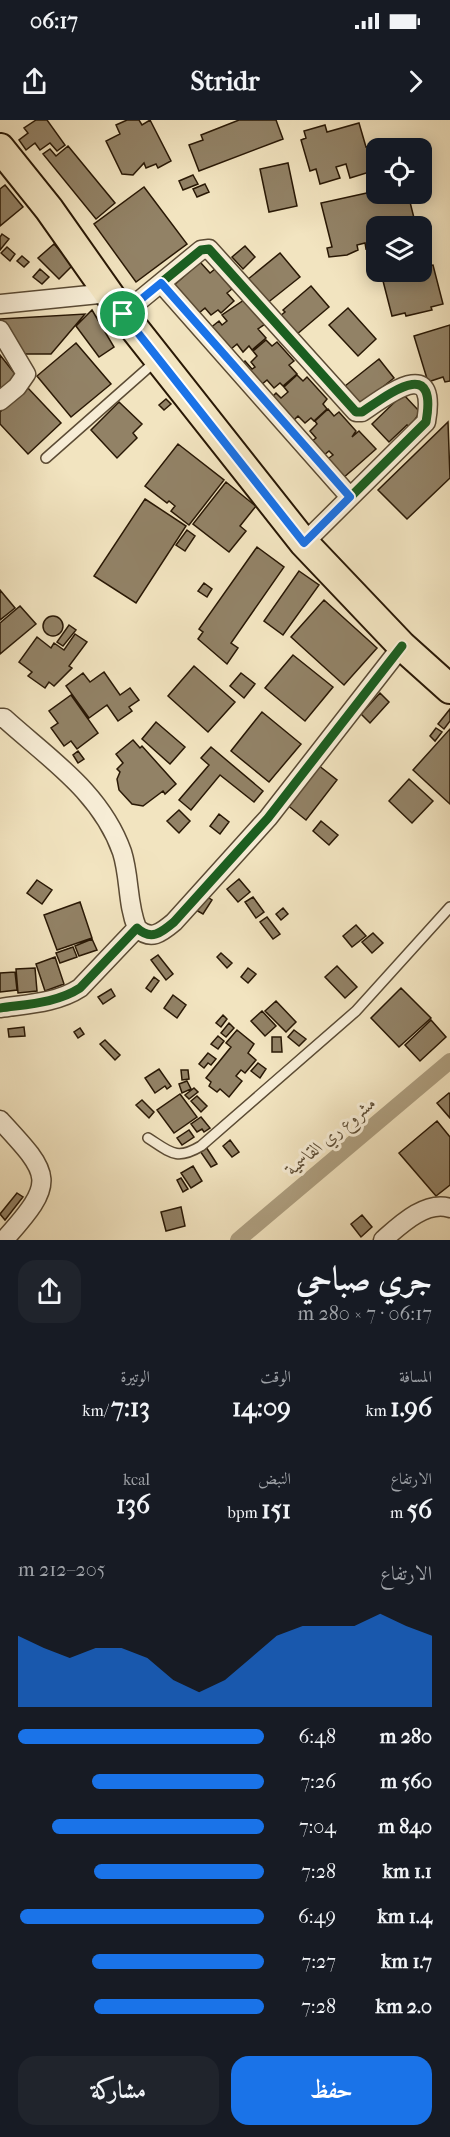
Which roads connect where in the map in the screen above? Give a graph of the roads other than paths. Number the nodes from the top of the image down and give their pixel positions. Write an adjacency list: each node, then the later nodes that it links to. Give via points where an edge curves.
1 (0, 148): 4 (main road)
2 (161, 283): 4 (street); 9 (street); 9 (street, via 201,250 209,249 356,412 362,412 402,385 422,386 428,400 426,422)
3 (4, 302): 4 (street)
4 (116, 303): 6 (main road)
5 (0, 330): 7 (street, via 26,374)
6 (159, 358): 8 (lane); 10 (main road)
7 (0, 401)
8 (46, 458)
9 (350, 497): 10 (street)
10 (304, 543): 11 (main road)
11 (402, 646): 12 (main road); 15 (street, via 268,818 189,908 159,934 149,936)
12 (450, 689)
13 (0, 718): 15 (street, via 66,770 110,824 122,852)
14 (450, 907): 18 (lane, via 356,1011 201,1146 185,1155 176,1154)
15 (137, 928): 16 (street, via 70,994)
16 (0, 1008)
17 (0, 1120): 20 (street, via 32,1154 42,1181 35,1205)
18 (148, 1138)
19 (450, 1208): 21 (street, via 423,1210)
20 (4, 1240)
21 (383, 1240)

